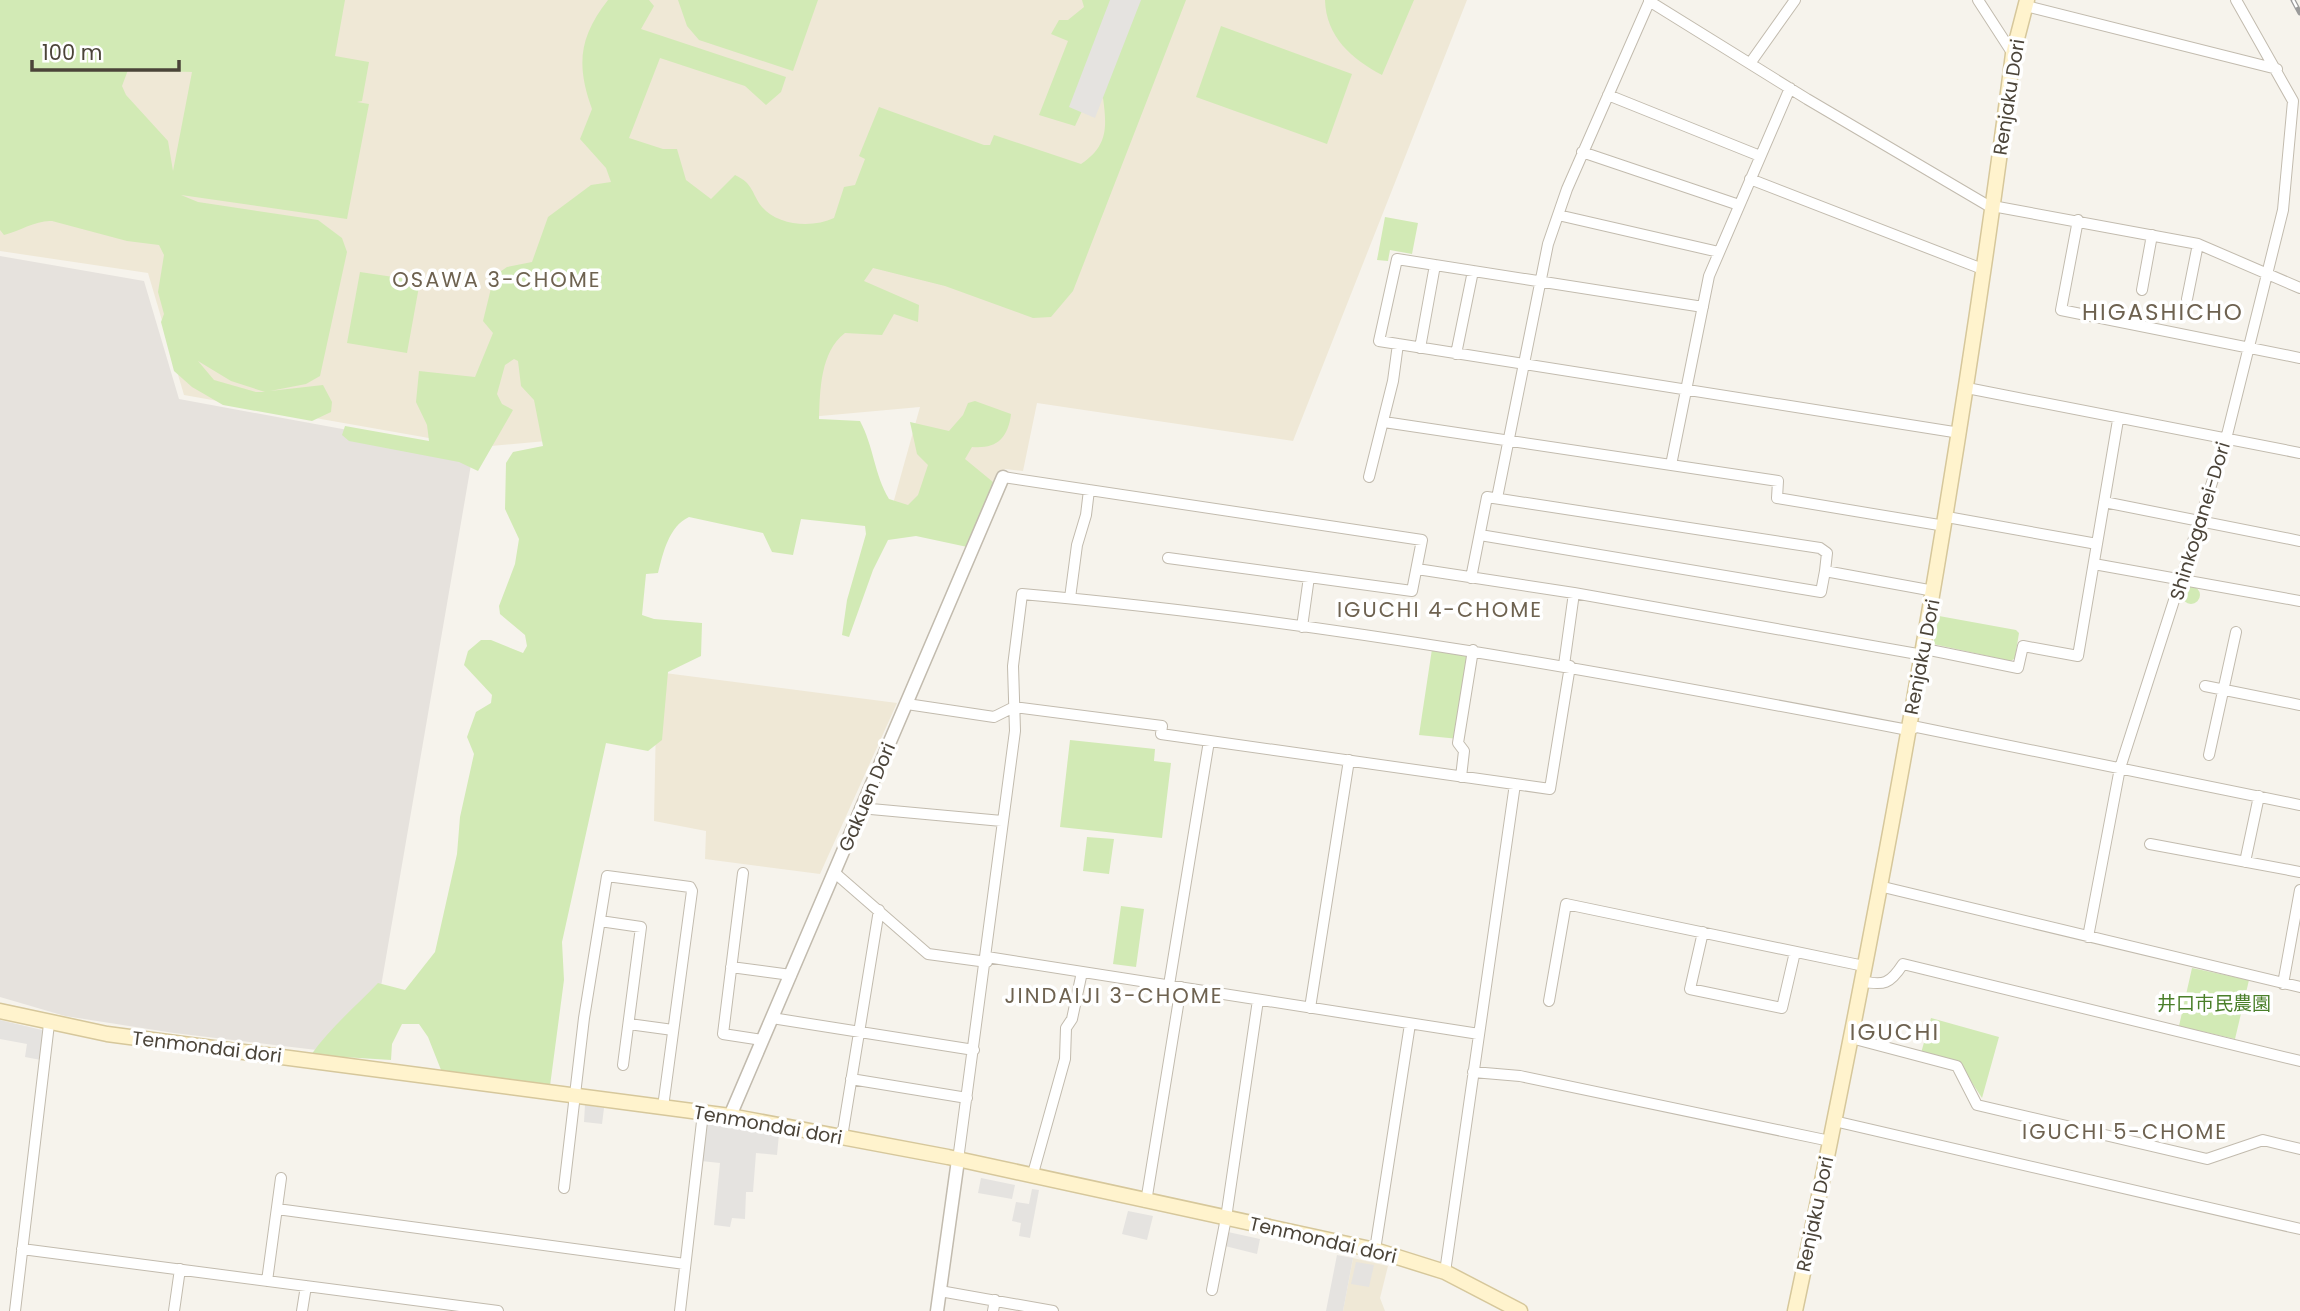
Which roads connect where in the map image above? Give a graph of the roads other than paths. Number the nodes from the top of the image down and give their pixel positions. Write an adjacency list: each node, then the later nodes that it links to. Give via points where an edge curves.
1 (1649, 0): 7 (street); 10 (street)
2 (1795, 0): 7 (street)
3 (1978, 0): 6 (street)
4 (2236, 0): 8 (street)
5 (2027, 3): 6 (main road, Renjaku Dori); 8 (street)
6 (2013, 54): 15 (main road, Renjaku Dori)
7 (1751, 62): 9 (street)
8 (2277, 69): 24 (street, Shinkoganei-Dori, via 2293,101 2283,210)
9 (1790, 88): 12 (street); 15 (street, via 1977,200)
10 (1608, 95): 11 (street); 12 (street)
11 (1582, 152): 14 (street); 16 (street)
12 (1760, 156): 13 (street)
13 (1750, 179): 14 (street); 22 (street)
14 (1739, 205): 20 (street)
15 (1994, 205): 17 (street); 22 (main road, Renjaku Dori)
16 (1558, 215): 20 (street); 25 (street)
17 (2078, 220): 18 (street); 32 (street, via 2061,310)
18 (2152, 235): 19 (street); 27 (street)
19 (2198, 244): 24 (street); 28 (street)
20 (1719, 252): 29 (street)
21 (1436, 265): 23 (street); 30 (street, via 1396,259 1380,341); 31 (street)
22 (1985, 270): 36 (main road, Renjaku Dori)
23 (1473, 271): 25 (street); 33 (street)
24 (2267, 276): 26 (street); 32 (street, Shinkoganei-Dori)
25 (1541, 282): 29 (street); 35 (street)
26 (2300, 288)
27 (2142, 290)
28 (2187, 299)
29 (1703, 307): 37 (street)
30 (1398, 344): 31 (street); 39 (street)
31 (1420, 348): 33 (street)
32 (2249, 349): 34 (street); 41 (street, Shinkoganei-Dori)
33 (1457, 354): 35 (street)
34 (2300, 358)
35 (1524, 364): 37 (street); 42 (street)
36 (1967, 388): 38 (street); 40 (main road, Renjaku Dori)
37 (1686, 390): 40 (street); 44 (street)
38 (2118, 420): 41 (street); 49 (street)
39 (1384, 422): 42 (street); 46 (street)
40 (1960, 433): 50 (main road, Renjaku Dori)
41 (2226, 439): 43 (street); 51 (street, Shinkoganei-Dori)
42 (1509, 440): 44 (street); 48 (street)
43 (2300, 453)
44 (1671, 466): 50 (street, via 1778,481 1777,498)
45 (1003, 477): 47 (street); 73 (street, Gakuen Dori)
46 (1370, 477)
47 (1089, 490): 57 (street, via 1422,540); 64 (street)
48 (1497, 498): 52 (street, via 1487,497); 58 (street, via 1820,548 1827,553)
49 (2104, 502): 51 (street); 54 (street)
50 (1946, 522): 54 (street); 62 (main road, Renjaku Dori)
51 (2202, 522): 53 (street); 61 (street, Shinkoganei-Dori)
52 (1480, 535): 58 (street, via 1821,592); 60 (street)
53 (2300, 541)
54 (2097, 544): 56 (street)
55 (1168, 558): 59 (street)
56 (2094, 564): 61 (street); 69 (street, via 2078,656 2023,646 2018,668)
57 (1417, 569): 59 (street, via 1412,591); 60 (street)
58 (1825, 571): 62 (street)
59 (1310, 577): 66 (street)
60 (1471, 578): 63 (street)
61 (2182, 581): 65 (street); 80 (street, Shinkoganei-Dori)
62 (1934, 591): 69 (main road, Renjaku Dori)
63 (1574, 593): 69 (street); 70 (street)
64 (1070, 598): 66 (street); 75 (street, via 1022,594 1013,666)
65 (2300, 601)
66 (1302, 627): 68 (street)
67 (2236, 632): 72 (street)
68 (1473, 650): 70 (street); 81 (street, via 1458,743 1464,751)
69 (1924, 652): 76 (main road, Renjaku Dori)
70 (1567, 666): 76 (street); 82 (street, via 1550,789)
71 (2205, 686): 72 (street)
72 (2223, 690): 74 (street); 78 (street)
73 (907, 704): 75 (street, via 994,718); 85 (street, Gakuen Dori)
74 (2300, 705)
75 (1014, 706): 77 (street, via 1162,726 1161,734); 86 (street, via 1015,731)
76 (1908, 730): 80 (street, via 1917,727); 92 (main road, Renjaku Dori)
77 (1209, 741): 79 (street); 106 (street)
78 (2209, 755)
79 (1349, 760): 81 (street); 111 (street)
80 (2120, 768): 83 (street); 97 (street, Shinkoganei-Dori)
81 (1461, 776): 82 (street)
82 (1515, 784): 119 (street)
83 (2259, 796): 84 (street); 88 (street)
84 (2300, 805)
85 (860, 808): 86 (street); 91 (street, Gakuen Dori)
86 (1002, 821): 99 (street)
87 (2150, 844): 88 (street)
88 (2245, 862): 89 (street)
89 (2300, 872)
90 (743, 873): 101 (street)
91 (835, 873): 94 (street); 103 (street, Gakuen Dori)
92 (1879, 886): 97 (street); 100 (main road, Renjaku Dori)
93 (2300, 890): 105 (street)
94 (879, 910): 99 (street, via 928,954); 118 (street)
95 (600, 921): 115 (street, via 640,927); 117 (street, via 607,876 691,887); 127 (street)
96 (1703, 932): 98 (street); 98 (street, via 1690,989 1783,1008); 110 (street, via 1566,904)
97 (2088, 937): 105 (street)
98 (1795, 952): 100 (street)
99 (987, 959): 102 (street); 122 (street)
100 (1864, 966): 104 (main road, Renjaku Dori)
101 (731, 967): 103 (street); 121 (street, via 723,1034)
102 (1082, 972): 106 (street); 137 (street, via 1066,1028 1065,1059)
103 (791, 975): 113 (street, Gakuen Dori)
104 (1861, 981): 120 (main road, Renjaku Dori); 123 (street, via 1881,985 1892,981 1903,964)
105 (2283, 984): 108 (street)
106 (1169, 985): 107 (street)
107 (1181, 987): 109 (street); 140 (street)
108 (2300, 987)
109 (1258, 1000): 111 (street); 142 (street)
110 (1549, 1001)
111 (1310, 1008): 116 (street)
112 (0, 1011): 114 (main road, Tenmondai dori)
113 (772, 1018): 118 (street); 121 (street, Gakuen Dori)
114 (49, 1024): 127 (main road, Tenmondai dori); 144 (street)
115 (629, 1024): 117 (street); 124 (street)
116 (1410, 1024): 119 (street); 145 (street)
117 (673, 1030): 129 (street)
118 (859, 1032): 122 (street); 126 (street)
119 (1479, 1034): 125 (street)
120 (1851, 1038): 132 (main road, Renjaku Dori); 135 (street, via 1958,1066 1977,1105 2017,1115 2207,1159 2263,1140)
121 (762, 1040): 131 (street, Gakuen Dori)
122 (974, 1051): 128 (street)
123 (2300, 1061)
124 (623, 1065)
125 (1473, 1072): 134 (street, via 1520,1076); 148 (street)
126 (852, 1079): 128 (street); 133 (street)
127 (574, 1095): 129 (main road, Tenmondai dori); 139 (street)
128 (967, 1098): 136 (street)
129 (663, 1107): 130 (main road, Tenmondai dori)
130 (703, 1113): 131 (main road, Tenmondai dori); 146 (street)
131 (730, 1116): 133 (main road, Tenmondai dori)
132 (1834, 1121): 134 (main road, Renjaku Dori); 143 (street)
133 (842, 1138): 136 (main road, Tenmondai dori)
134 (1830, 1141): 163 (main road, Renjaku Dori)
135 (2300, 1149)
136 (958, 1160): 137 (main road, Tenmondai dori); 152 (street)
137 (1032, 1177): 140 (main road, Tenmondai dori)
138 (282, 1178): 141 (street)
139 (565, 1188)
140 (1146, 1202): 142 (main road, Tenmondai dori)
141 (277, 1209): 146 (street); 149 (street)
142 (1226, 1218): 145 (main road, Tenmondai dori); 151 (street)
143 (2300, 1229)
144 (22, 1249): 147 (street); 154 (street)
145 (1375, 1250): 148 (main road, Tenmondai dori)
146 (685, 1264): 158 (street)
147 (180, 1269): 149 (street); 155 (street)
148 (1445, 1272): 162 (main road, Tenmondai dori)
149 (267, 1281): 150 (street)
150 (306, 1286): 156 (street); 157 (street)
151 (1212, 1290)
152 (940, 1291): 153 (street); 159 (street)
153 (995, 1300): 160 (street); 161 (street)
154 (15, 1311)
155 (174, 1311)
156 (302, 1311)
157 (498, 1311)
158 (680, 1311)
159 (937, 1311)
160 (993, 1311)
161 (1053, 1311)
162 (1520, 1311)
163 (1795, 1311)

